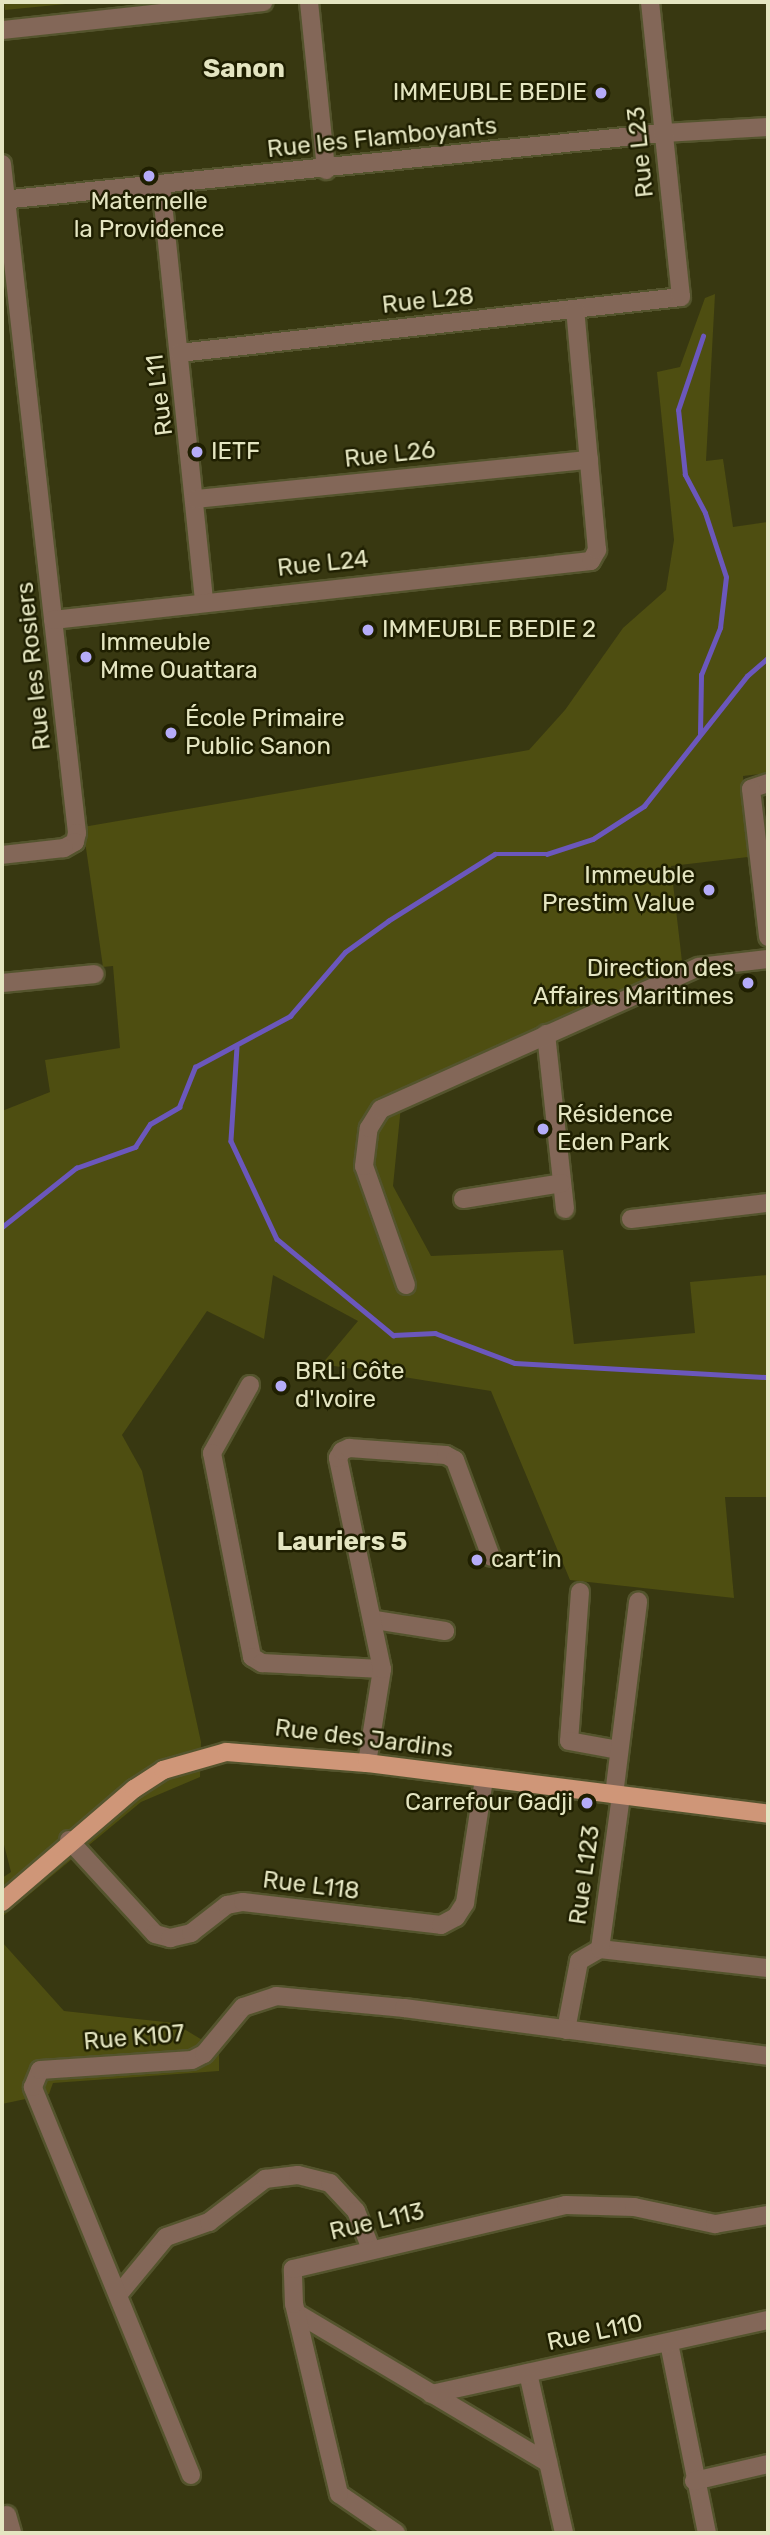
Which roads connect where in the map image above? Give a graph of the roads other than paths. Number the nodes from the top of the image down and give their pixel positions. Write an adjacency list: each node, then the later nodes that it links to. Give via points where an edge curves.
1 (264, 2): 4 (street)
2 (309, 2): 9 (street)
3 (650, 2): 7 (street, Rue L23)
4 (136, 8): 5 (street)
5 (2, 30)
6 (768, 127): 7 (street, Rue les Flamboyants)
7 (664, 133): 9 (street, Rue les Flamboyants); 12 (street, Rue L23)
8 (2, 164): 11 (street, Rue les Rosiers)
9 (326, 170): 10 (street, Rue les Flamboyants)
10 (161, 184): 11 (street, Rue les Flamboyants); 14 (street, Rue L11)
11 (3, 199): 18 (street, Rue les Rosiers)
12 (681, 297): 13 (street, Rue L28)
13 (575, 310): 14 (street, Rue L28); 15 (street)
14 (179, 353): 16 (street, Rue L11)
15 (589, 460): 16 (street, Rue L26); 17 (street, Rue L24, via 596,557 591,561)
16 (196, 499): 17 (street, Rue L11)
17 (204, 601): 18 (street, Rue L24)
18 (54, 620): 20 (street, Rue les Rosiers, via 75,842 64,848)
19 (768, 783): 21 (street, via 751,789)
20 (2, 855)
21 (768, 934)
22 (768, 959): 25 (street, via 699,967)
23 (95, 974): 24 (street)
24 (2, 982)
25 (546, 1034): 26 (street); 31 (street, via 381,1109 369,1128 363,1166)
26 (562, 1183): 27 (street); 29 (street)
27 (463, 1199)
28 (768, 1203): 30 (street)
29 (565, 1209)
30 (631, 1219)
31 (406, 1285)
32 (250, 1385): 38 (street, via 212,1453 252,1657 262,1663)
33 (491, 1557): 36 (street, via 455,1460 432,1454 342,1451 338,1458)
34 (580, 1592): 39 (street, via 569,1741)
35 (638, 1601): 39 (street, Rue L123)
36 (375, 1620): 37 (street); 38 (street)
37 (445, 1631)
38 (382, 1669): 40 (street)
39 (619, 1750): 42 (street, Rue L123)
40 (368, 1763): 41 (main road, Rue des Jardins); 44 (main road, Rue des Jardins, via 261,1751 194,1758 144,1783)
41 (484, 1779): 42 (main road, Rue des Jardins); 44 (street, Rue L118, via 465,1903 456,1917 441,1925 243,1902 227,1905 191,1933 170,1938 155,1934)
42 (617, 1796): 43 (main road, Rue des Jardins); 46 (street, Rue L123)
43 (768, 1814)
44 (69, 1840): 45 (main road, Rue des Jardins)
45 (2, 1902)
46 (600, 1949): 47 (street); 48 (street, Rue L123, via 579,1961)
47 (768, 1968)
48 (566, 2030): 49 (street, Rue K107); 52 (street, Rue K107, via 276,1996 243,2007 204,2054 192,2060 40,2070 33,2087)
49 (768, 2056)
50 (768, 2215): 51 (street, Rue L113, via 715,2224 634,2207 575,2204)
51 (371, 2249): 52 (street, via 356,2211 331,2183 298,2175 265,2179 209,2222 166,2237); 53 (street, Rue L113, via 293,2269 294,2304)
52 (118, 2295): 60 (street, Rue K107)
53 (300, 2315): 57 (street); 64 (street, Rue L113, via 339,2494)
54 (768, 2320): 55 (street, Rue L110)
55 (669, 2343): 56 (street, Rue L110); 61 (street)
56 (528, 2373): 57 (street, Rue L110); 58 (street)
57 (431, 2393): 58 (street)
58 (548, 2463): 65 (street)
59 (768, 2464): 61 (street)
60 (191, 2475)
61 (694, 2482): 66 (street)
62 (7, 2515): 63 (street)
63 (12, 2533)
64 (396, 2533)
65 (564, 2533)
66 (707, 2533)

